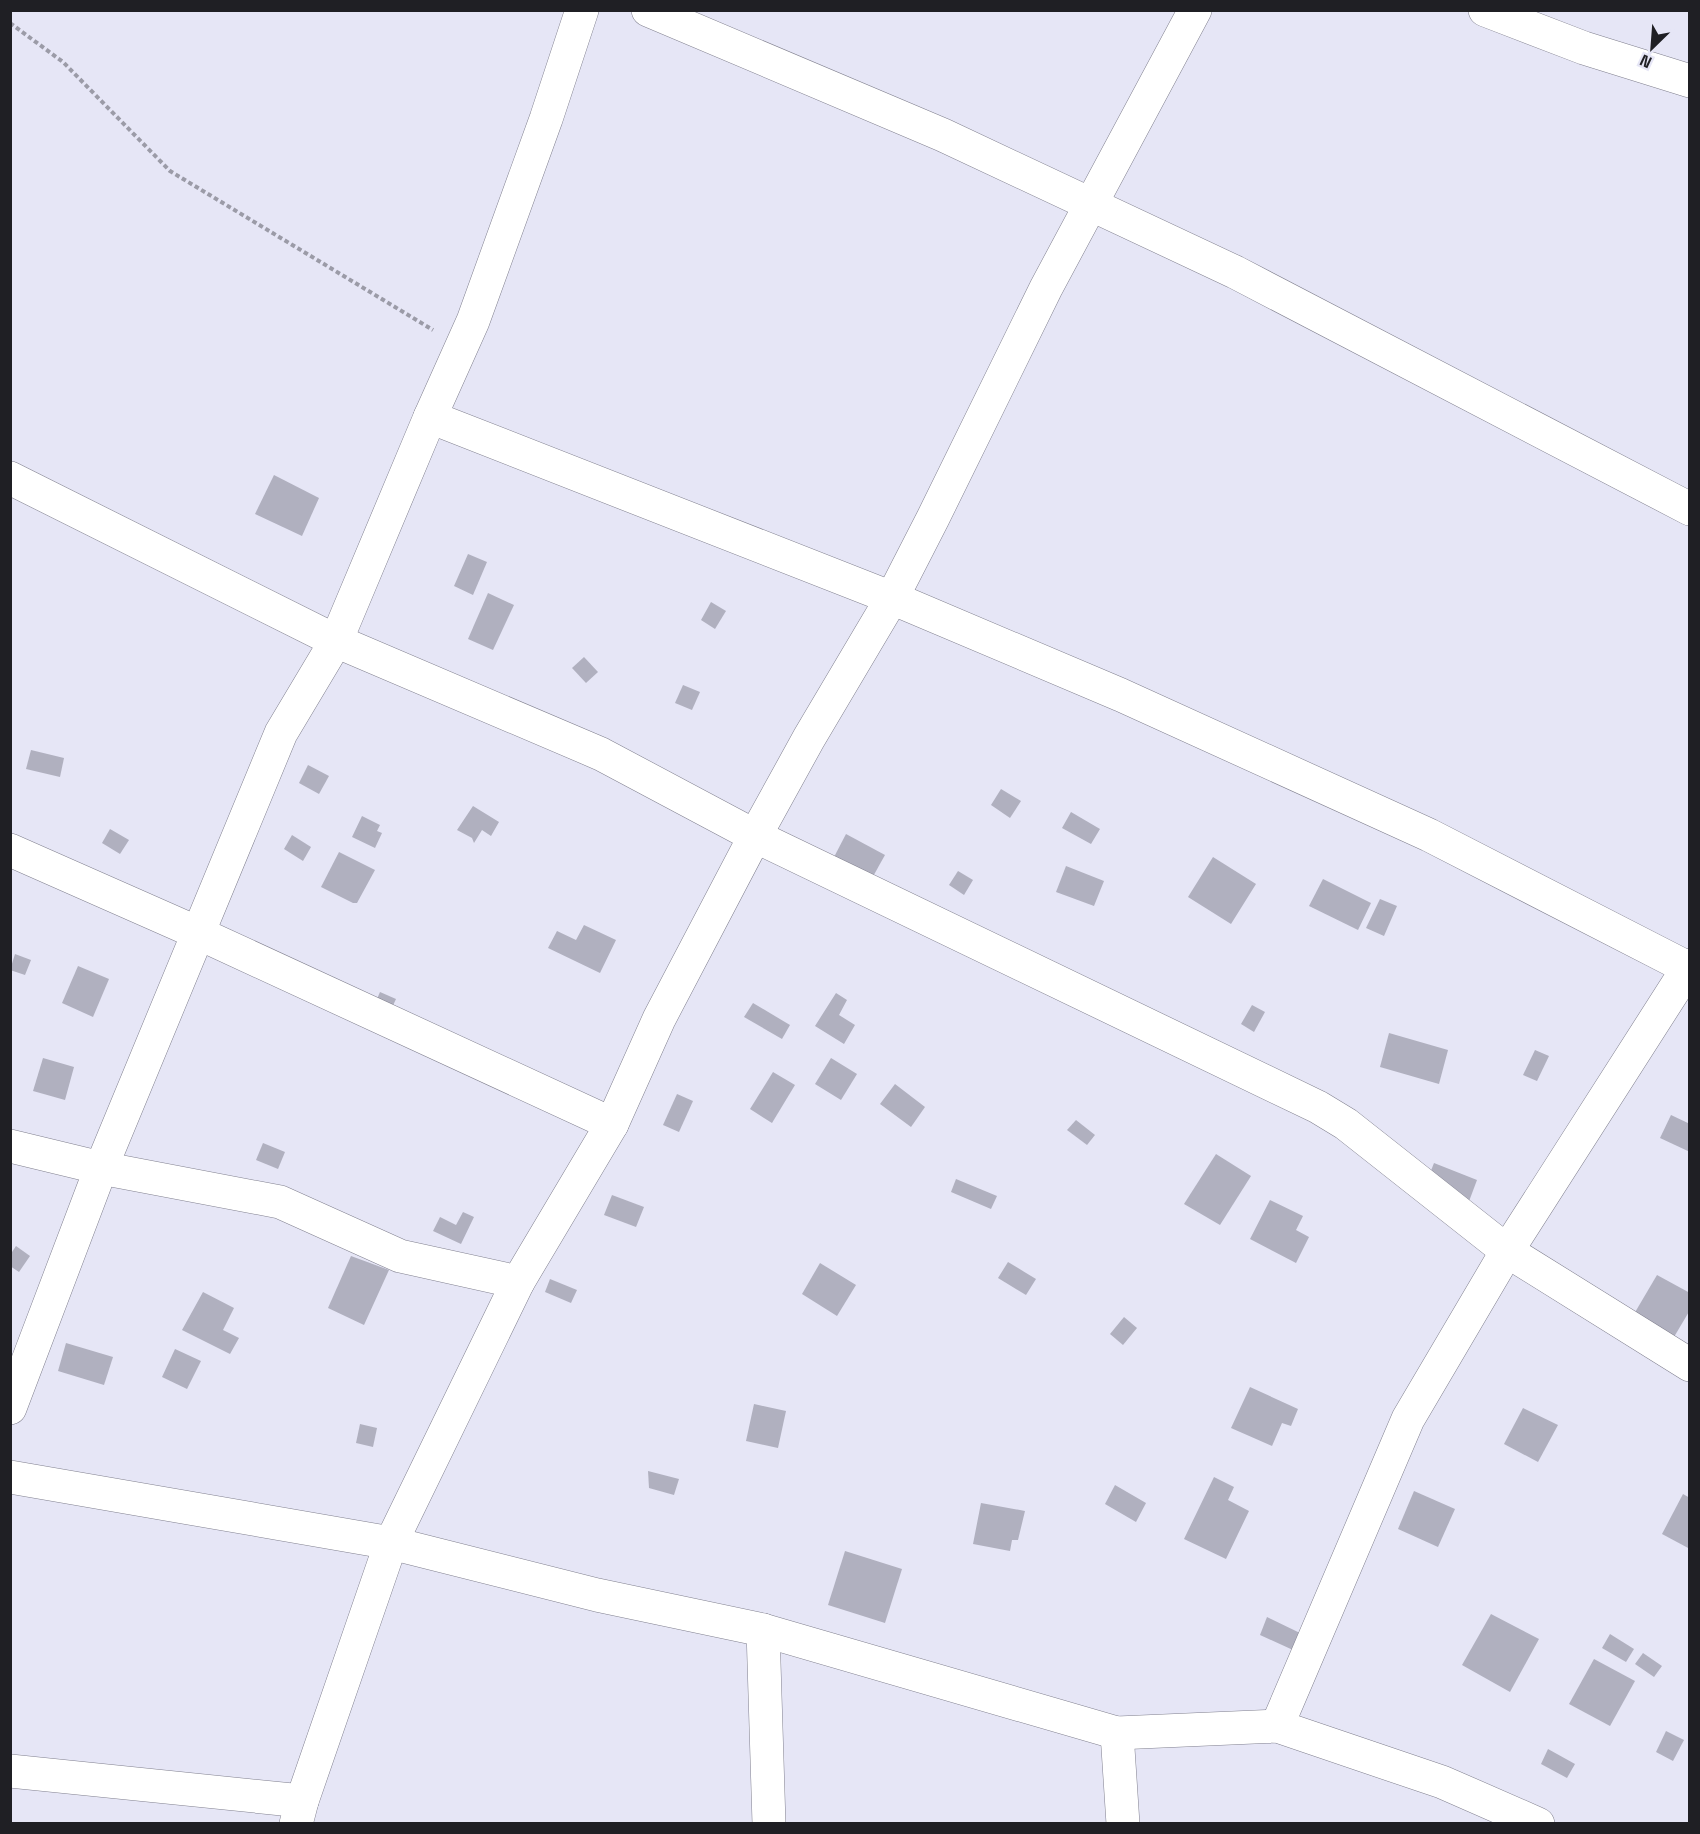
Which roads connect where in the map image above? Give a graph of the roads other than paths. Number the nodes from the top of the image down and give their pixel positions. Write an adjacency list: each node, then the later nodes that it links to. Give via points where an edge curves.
1 (582, 10): 7 (street, via 473,321)
2 (648, 10): 6 (street, via 943,135)
3 (1195, 10): 6 (street)
4 (1485, 10): 5 (street, via 1584,48)
5 (1689, 81)
6 (1091, 206): 9 (street, via 1235,272); 10 (street, via 1046,288)
7 (430, 417): 10 (street); 11 (street)
8 (10, 477): 11 (street)
9 (1689, 509)
10 (892, 598): 12 (street); 15 (street, via 1121,695 1429,835)
11 (336, 642): 12 (street, via 601,754); 14 (street, via 281,733)
12 (755, 836): 16 (street, via 659,1019); 19 (street, via 1318,1107 1346,1124)
13 (10, 850): 14 (street)
14 (198, 933): 16 (street); 18 (street)
15 (1689, 967): 19 (street)
16 (612, 1124): 20 (street)
17 (10, 1146): 18 (street)
18 (101, 1168): 20 (street, via 280,1202 400,1256); 22 (street)
19 (1507, 1251): 21 (street); 26 (street, via 1408,1419)
20 (518, 1282): 24 (street)
21 (1689, 1365)
22 (10, 1408)
23 (10, 1477): 24 (street)
24 (391, 1543): 25 (street, via 597,1595); 29 (street)
25 (763, 1630): 27 (street); 30 (street)
26 (1278, 1726): 27 (street); 32 (street, via 1442,1782)
27 (1118, 1733): 31 (street)
28 (10, 1771): 29 (street)
29 (299, 1812)
30 (769, 1824)
31 (1123, 1824)
32 (1538, 1824)

